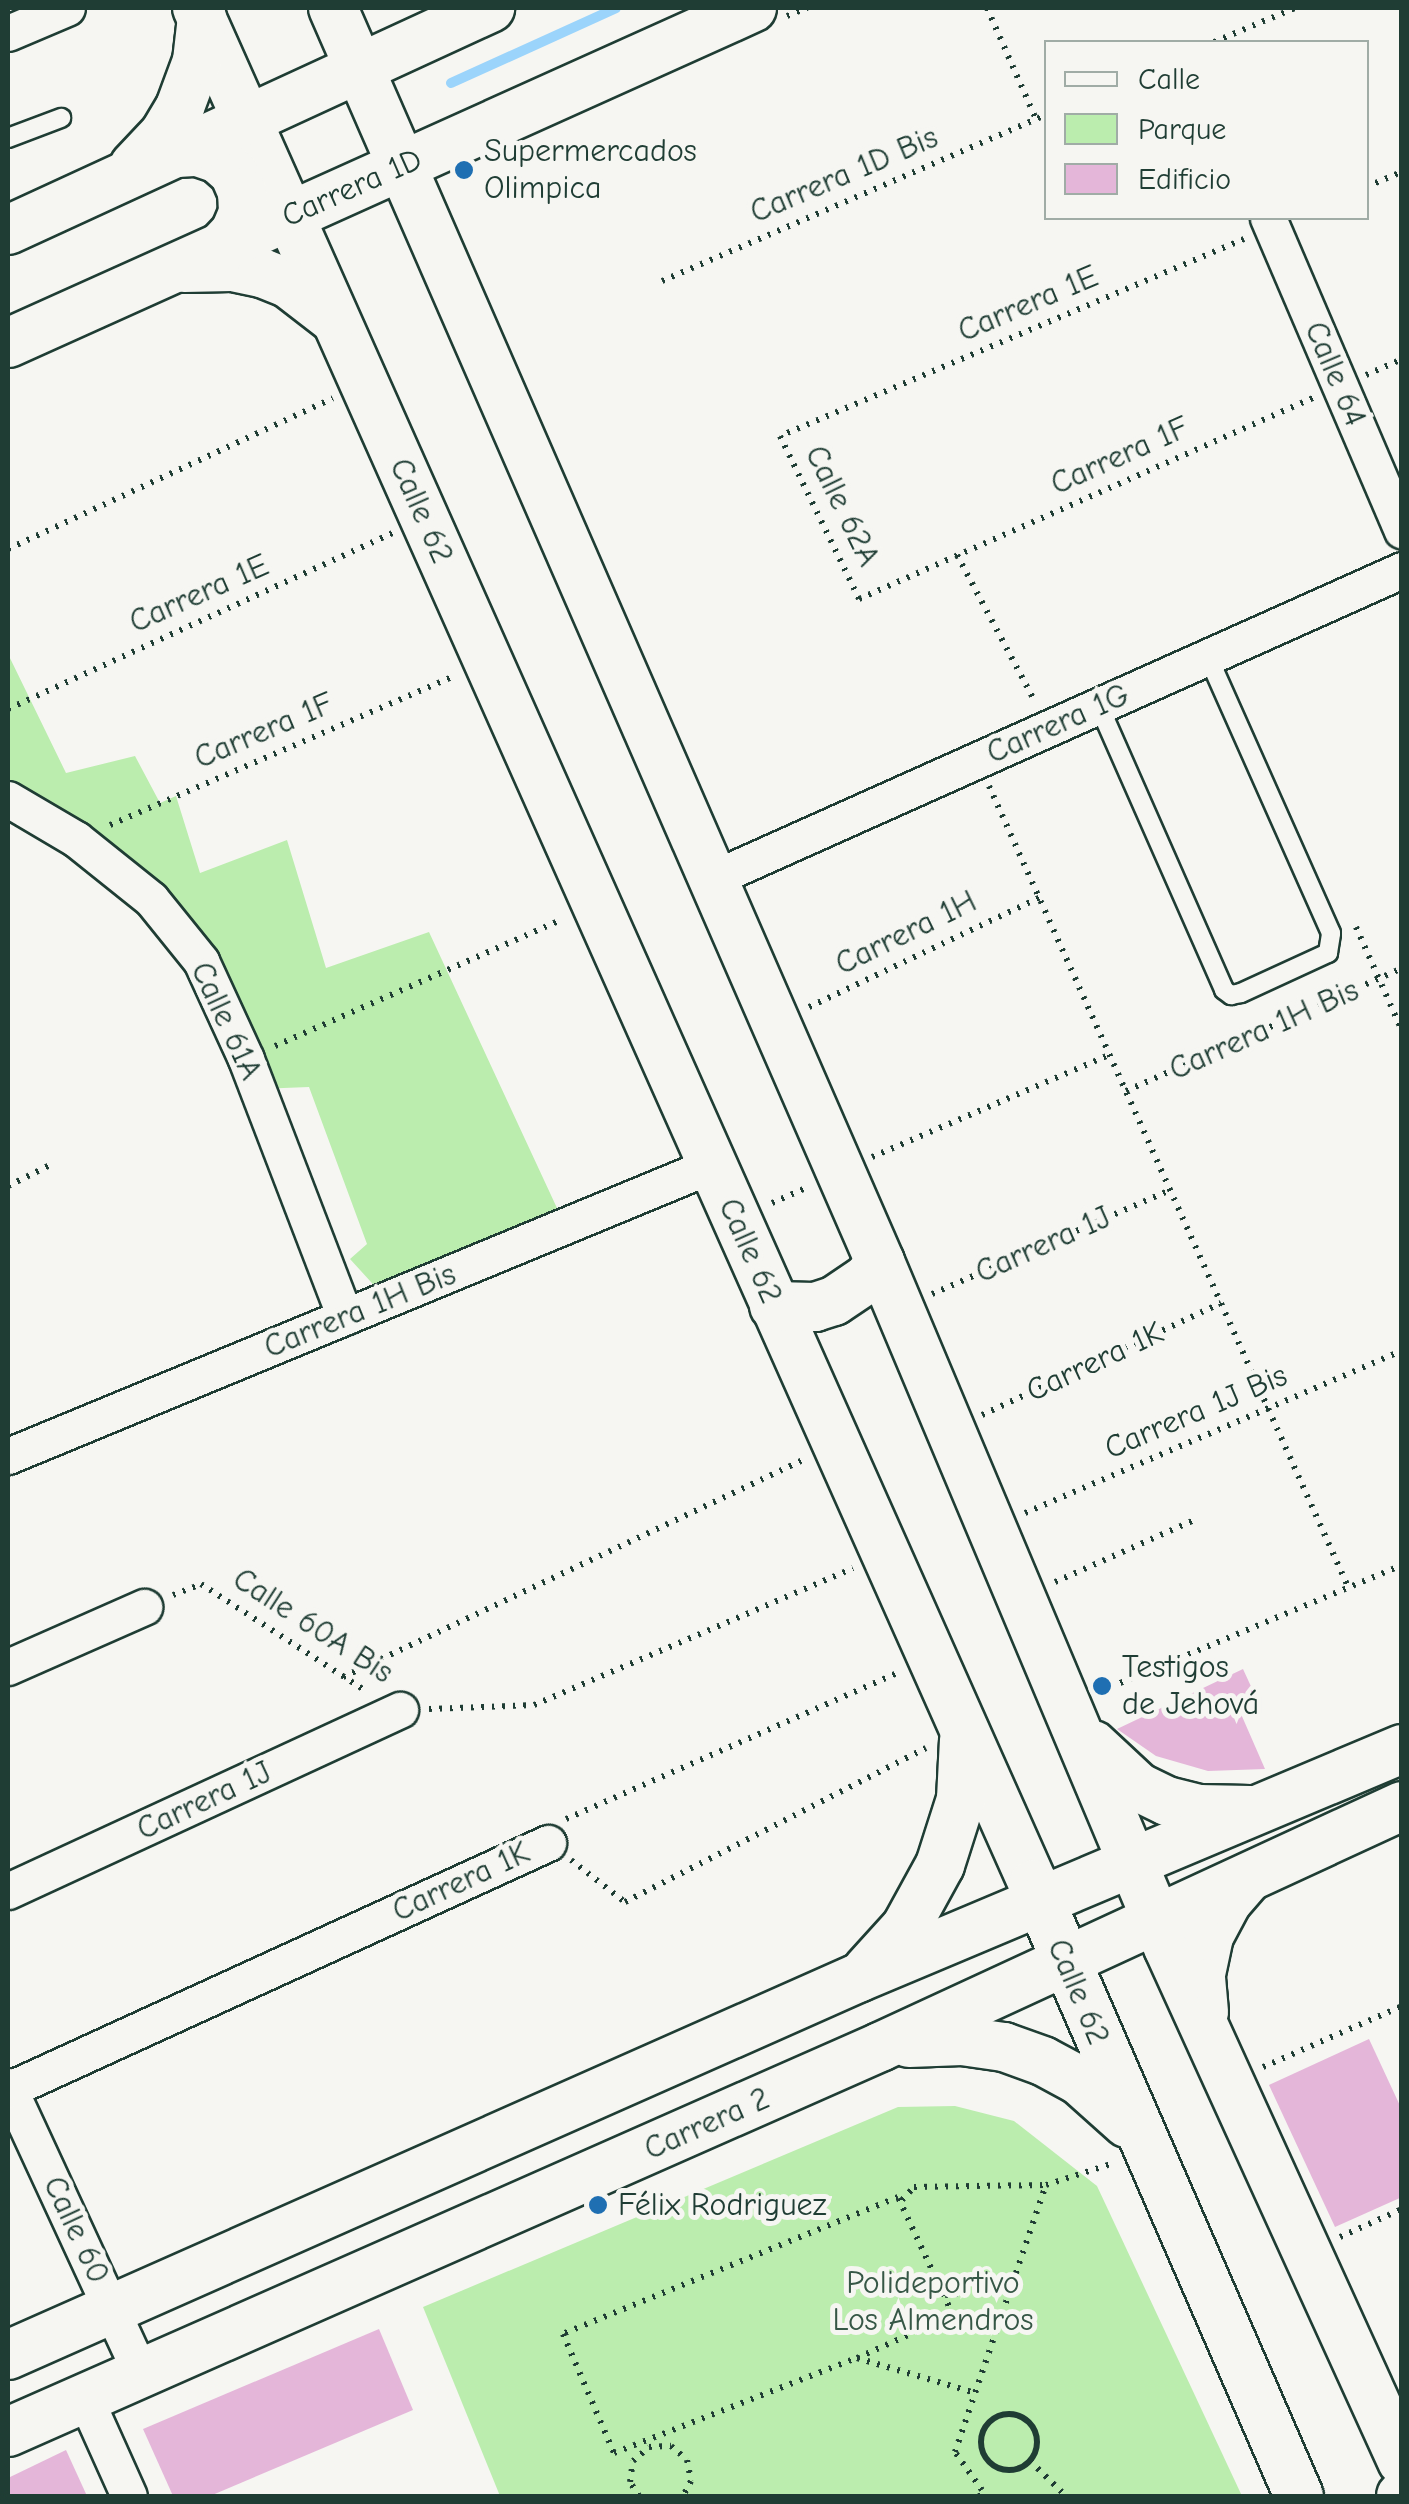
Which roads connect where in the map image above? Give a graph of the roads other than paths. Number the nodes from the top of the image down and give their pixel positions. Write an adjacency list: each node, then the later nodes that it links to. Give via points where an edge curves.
1 (67, 8): 6 (street)
2 (333, 8): 7 (street)
3 (490, 8): 7 (street)
4 (752, 8): 10 (street, Carrera 1D)
5 (199, 12): 9 (street, Calle 62); 14 (street, via 197,61 180,107)
6 (8, 33)
7 (361, 70): 9 (street); 13 (street)
8 (61, 118): 11 (lane)
9 (248, 121): 12 (street); 15 (street, Calle 62)
10 (486, 128): 13 (street, Carrera 1D); 19 (street, via 450,185)
11 (8, 138)
12 (177, 153): 14 (street); 18 (street, via 218,159 238,182 243,214)
13 (404, 165): 15 (street, Carrera 1D); 19 (street)
14 (121, 179): 17 (street)
15 (290, 216): 18 (street, Carrera 1D); 21 (street, Calle 62)
16 (1270, 222): 23 (street, Calle 64)
17 (8, 229)
18 (220, 248): 20 (street, Carrera 1D)
19 (440, 249): 28 (street)
20 (174, 268): 21 (street, via 233,267 262,274 289,284); 22 (street, Carrera 1D)
21 (336, 320): 29 (street, Calle 62)
22 (8, 343)
23 (1402, 530)
24 (1402, 570): 25 (street, Carrera 1G)
25 (1208, 657): 26 (street, Carrera 1G); 26 (lane, via 1330,933 1328,953 1241,993 1224,990)
26 (1099, 706): 28 (street, Carrera 1G)
27 (8, 799): 32 (street, Calle 61A, via 76,839 151,900 220,993)
28 (714, 878): 30 (street)
29 (712, 1165): 31 (street, Calle 62); 32 (street, Carrera 1H Bis)
30 (880, 1262): 31 (street, via 834,1301); 36 (street)
31 (774, 1306): 38 (street, Calle 62)
32 (344, 1317): 33 (street, Carrera 1H Bis)
33 (8, 1456)
34 (144, 1606): 35 (street)
35 (8, 1667)
36 (1080, 1707): 41 (street, via 1113,1768 1138,1787 1198,1808); 43 (street)
37 (400, 1710): 45 (street, Carrera 1J)
38 (951, 1737): 46 (street, Calle 62); 49 (street, via 966,1765 940,1865 906,1926)
39 (1402, 1749): 41 (street)
40 (1402, 1806): 44 (street, Carrera 2)
41 (1264, 1809): 43 (street)
42 (548, 1842): 52 (street, Carrera 1K)
43 (1135, 1864): 46 (street); 47 (street)
44 (1252, 1873): 47 (street, Carrera 2); 50 (street, via 1209,1936 1201,1974)
45 (8, 1890)
46 (1041, 1903): 48 (street, Calle 62); 49 (street)
47 (1158, 1920): 48 (street, Carrera 2); 50 (street)
48 (1066, 1962): 51 (street, Carrera 2); 53 (street, Calle 62)
49 (858, 1978): 54 (street)
50 (1208, 2030): 61 (street)
51 (880, 2048): 53 (street, via 962,2041 1043,2061 1091,2090); 55 (street, Carrera 2)
52 (8, 2089): 56 (street, Calle 60)
53 (1128, 2151): 63 (street, Calle 62)
54 (448, 2160): 55 (street); 56 (street)
55 (480, 2224): 58 (street, Carrera 2)
56 (113, 2308): 57 (street); 58 (street, Calle 60)
57 (8, 2354)
58 (141, 2374): 59 (street, Carrera 2)
59 (85, 2398): 60 (street, Carrera 2); 62 (street)
60 (8, 2432)
61 (1402, 2461)
62 (129, 2496)
63 (1298, 2496)

